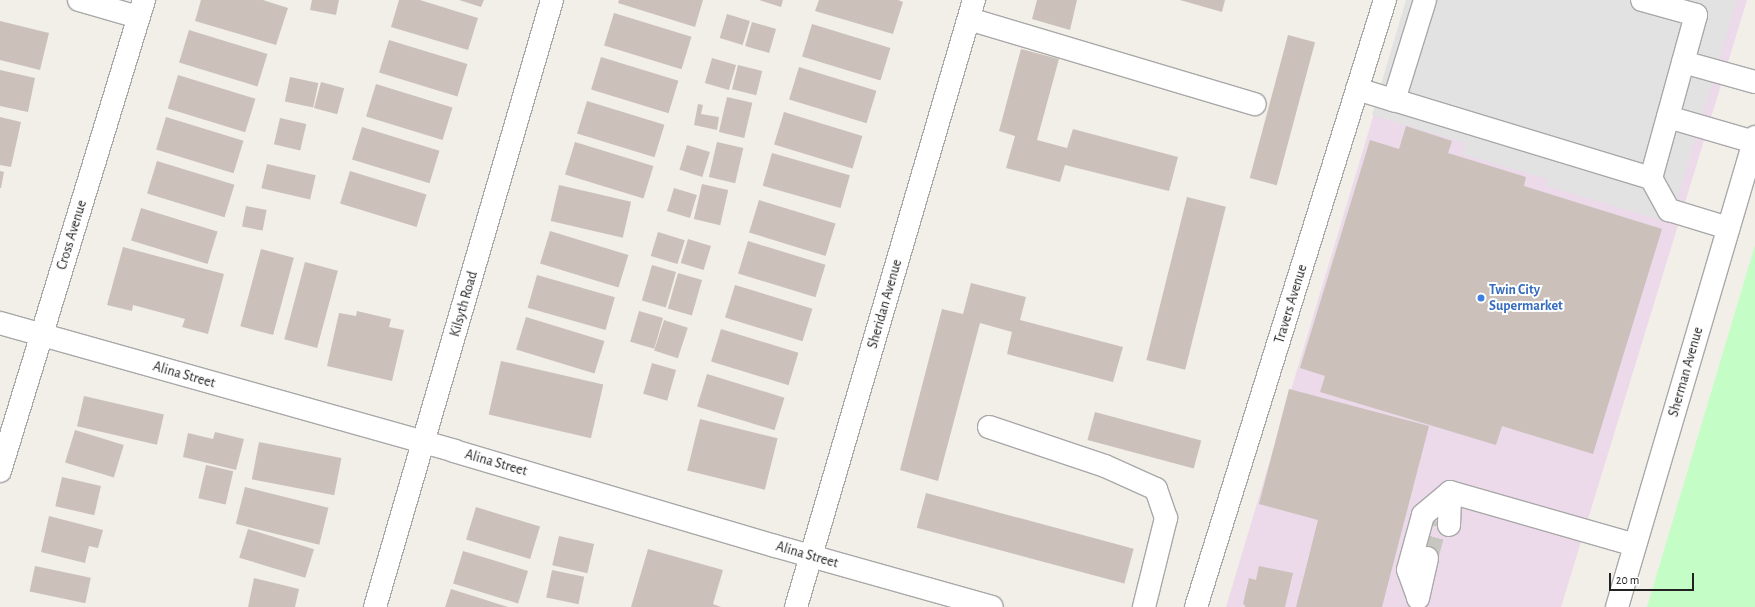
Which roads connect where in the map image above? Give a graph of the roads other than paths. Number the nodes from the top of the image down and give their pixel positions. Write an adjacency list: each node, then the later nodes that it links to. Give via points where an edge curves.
1 (79, 0): 6 (street)
2 (552, 0): 20 (street, Kilsyth Road)
3 (1385, 0): 10 (street, Travers Avenue)
4 (1425, 0): 11 (street)
5 (1642, 0): 8 (street, via 1696,15)
6 (141, 8): 18 (street, Cross Avenue)
7 (972, 9): 12 (street); 25 (street, Sheridan Avenue)
8 (1683, 62): 9 (street); 13 (street)
9 (1755, 82)
10 (1357, 89): 11 (street); 32 (street, Travers Avenue)
11 (1394, 100): 15 (street)
12 (1255, 104)
13 (1668, 117): 14 (street); 15 (street)
14 (1754, 140): 16 (street, Sherman Avenue)
15 (1651, 178): 16 (street, via 1669,210)
16 (1728, 228): 24 (street, Sherman Avenue)
17 (0, 323): 18 (street, Alina Street)
18 (41, 336): 20 (street, Alina Street); 21 (street, Cross Avenue)
19 (989, 427): 31 (street, via 1105,466 1156,489 1166,518)
20 (424, 443): 25 (street, Alina Street); 28 (street, Kilsyth Road)
21 (0, 471)
22 (1450, 492): 23 (street); 24 (street); 27 (street, via 1423,515 1408,570)
23 (1443, 523)
24 (1635, 545): 33 (street, Sherman Avenue)
25 (811, 556): 29 (street, Sheridan Avenue); 30 (street, Alina Street)
26 (1433, 559): 27 (street, via 1433,579)
27 (1416, 602)
28 (375, 607)
29 (796, 607)
30 (992, 607)
31 (1144, 607)
32 (1196, 607)
33 (1617, 607)

